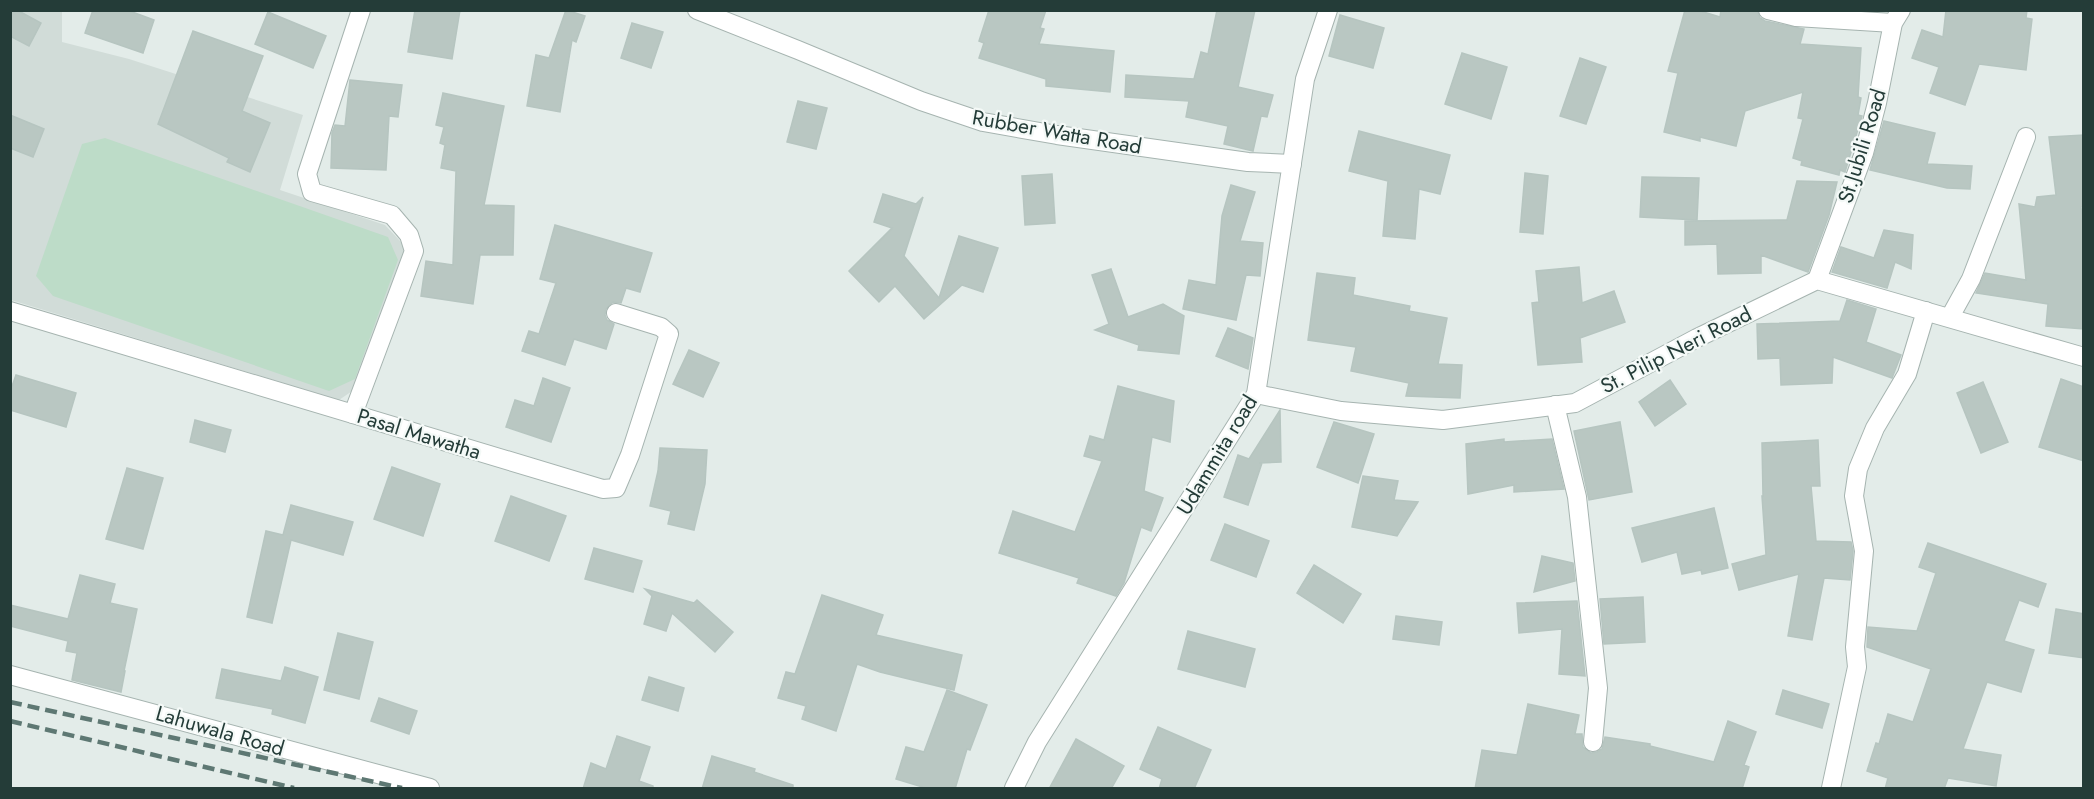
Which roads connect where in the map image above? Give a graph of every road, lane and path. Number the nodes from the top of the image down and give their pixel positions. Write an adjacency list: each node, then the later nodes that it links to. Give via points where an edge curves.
1 (361, 10): 16 (street, via 308,174 312,192 392,215 409,235 414,251)
2 (697, 10): 7 (street, Rubber Watta Road, via 921,101 983,122 1248,162)
3 (1328, 10): 7 (street, Udammita road, via 1305,79)
4 (1768, 10): 5 (street, via 1796,17)
5 (1897, 17): 8 (street, St.Jubili Road, via 1864,153)
6 (2026, 137): 12 (street, via 1971,279)
7 (1292, 164): 14 (street, Udammita road)
8 (1817, 280): 10 (street); 15 (street, St. Pilip Neri Road, via 1575,403)
9 (10, 311): 16 (street, Pasal Mawatha)
10 (1926, 311): 12 (street); 21 (street, via 1907,374 1875,428 1858,469 1854,496 1864,551 1855,647 1857,668)
11 (616, 313): 16 (street, Pasal Mawatha, via 669,333 616,488 603,489)
12 (1950, 317): 13 (street)
13 (2084, 357)
14 (1256, 394): 15 (street, St. Pilip Neri Road, via 1341,411 1443,420); 20 (street, Udammita road, via 1037,742)
15 (1556, 405): 18 (street, via 1577,497 1598,688)
16 (353, 414)
17 (10, 675): 19 (street, Lahuwala Road)
18 (1593, 742)
19 (430, 789)
20 (1014, 789)
21 (1831, 789)

